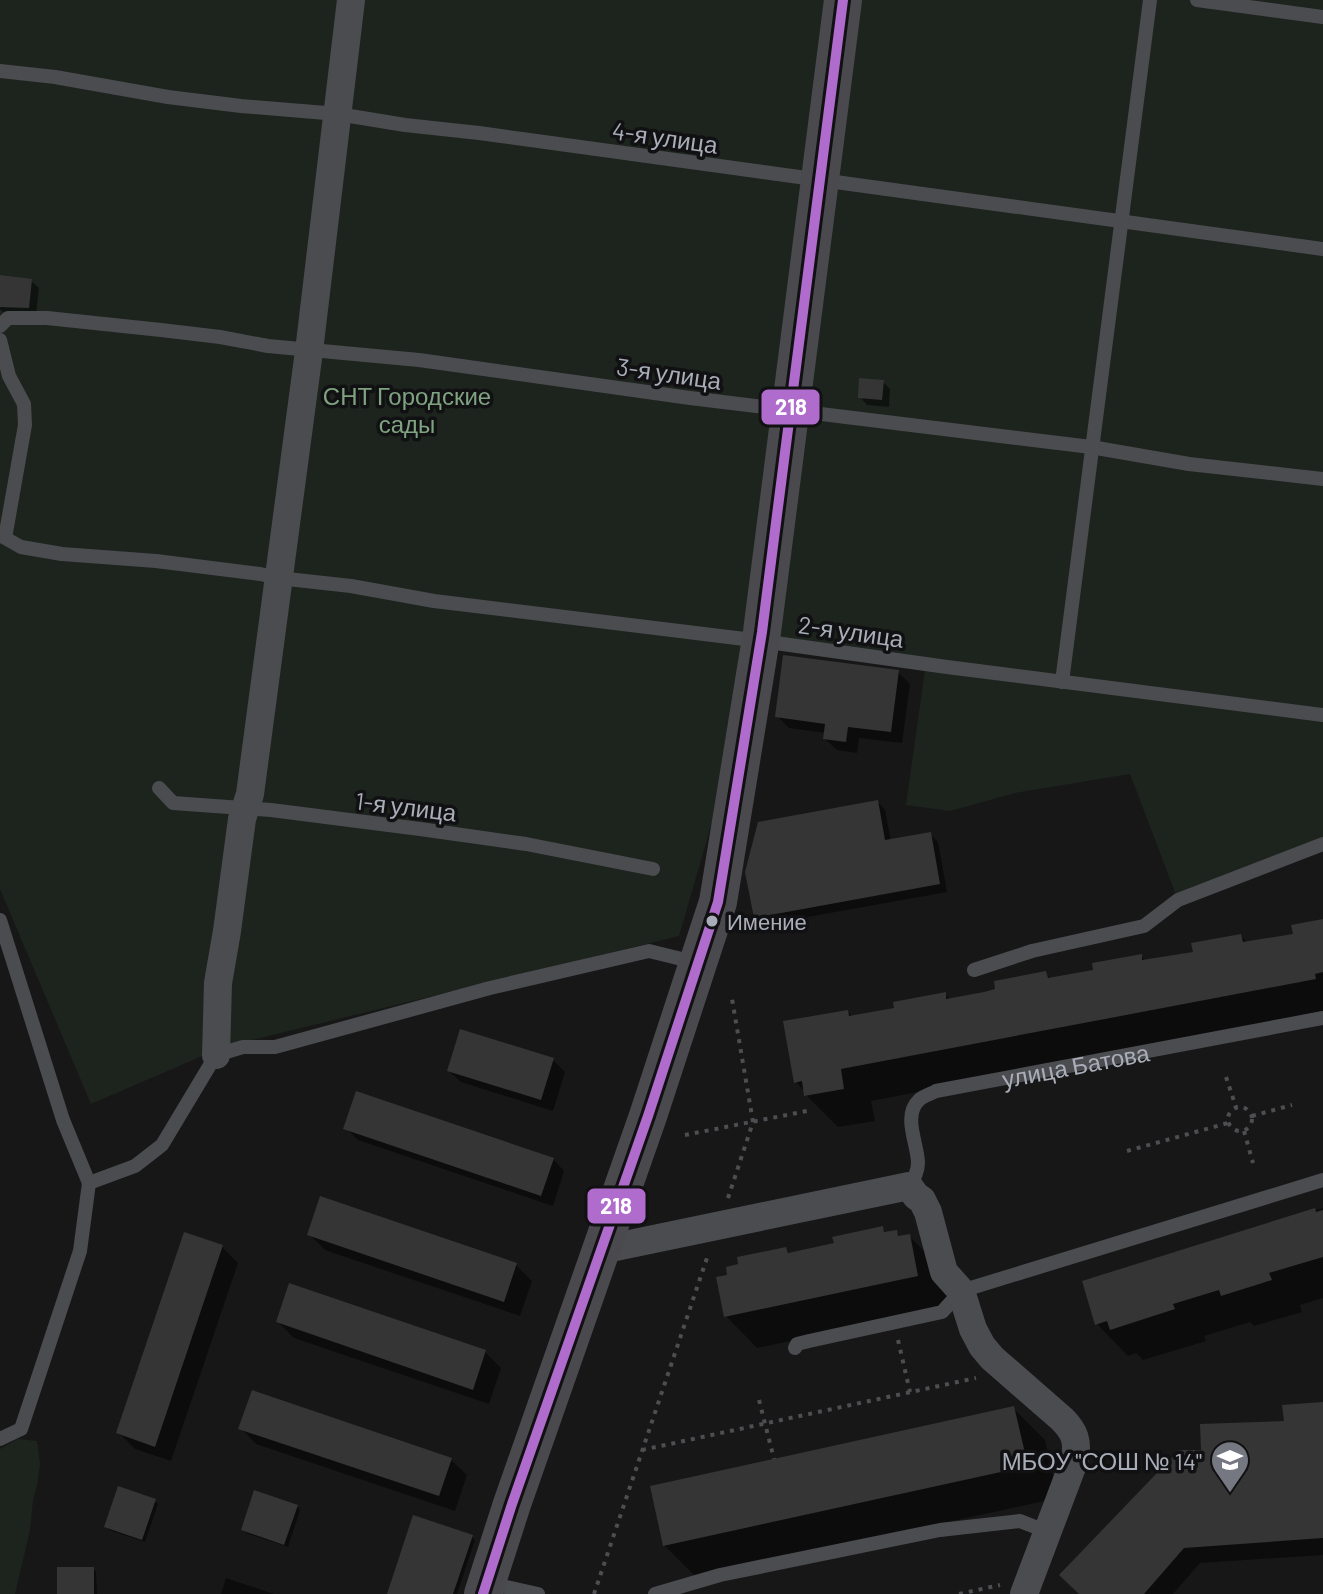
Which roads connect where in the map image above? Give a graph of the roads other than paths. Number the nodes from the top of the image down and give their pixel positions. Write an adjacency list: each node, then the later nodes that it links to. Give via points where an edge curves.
1 (351, 0): 7 (street)
2 (843, 0): 8 (street)
3 (1150, 0): 9 (lane)
4 (1197, 0): 5 (lane)
5 (1323, 17)
6 (0, 71): 7 (lane, 4-я улица, via 168,97)
7 (338, 114): 8 (lane, 4-я улица); 13 (street)
8 (820, 180): 9 (lane, 4-я улица); 14 (street)
9 (1122, 221): 10 (lane, 4-я улица); 15 (lane)
10 (1323, 249)
11 (4, 322): 13 (lane, 3-я улица, via 47,318)
12 (0, 340): 17 (lane, 2-я улица, via 9,376 24,404 25,425 5,538 21,547 62,554)
13 (309, 351): 14 (lane, 3-я улица, via 419,360); 17 (street)
14 (790, 411): 15 (lane, 3-я улица); 18 (street)
15 (1091, 447): 16 (lane, 3-я улица); 19 (lane)
16 (1323, 479)
17 (278, 578): 18 (lane, 2-я улица, via 434,601); 22 (street)
18 (762, 636): 19 (lane, 2-я улица); 26 (street, via 718,902)
19 (1062, 682): 20 (lane, 2-я улица)
20 (1323, 715)
21 (159, 788): 22 (lane, 1-я улица, via 173,803)
22 (245, 809): 24 (lane, 1-я улица, via 526,844); 29 (street, via 218,983)
23 (1323, 844): 27 (lane, via 1178,900 1144,926)
24 (653, 869)
25 (0, 920): 31 (lane, via 63,1120)
26 (699, 963): 29 (lane, via 649,951 275,1047 243,1047); 33 (street)
27 (974, 970)
28 (1323, 1018): 32 (lane, улица Батова, via 936,1091 919,1099 912,1110 918,1161)
29 (216, 1055): 31 (lane, via 162,1145 135,1166)
30 (1323, 1180): 34 (lane)
31 (89, 1183): 36 (lane, via 80,1251 21,1429)
32 (909, 1186): 33 (street); 34 (street, via 928,1212 944,1272)
33 (601, 1250): 39 (street)
34 (961, 1291): 35 (lane, via 942,1312); 37 (street, via 982,1346 1076,1438 1075,1459)
35 (795, 1348)
36 (0, 1439)
37 (1048, 1532): 38 (street); 41 (lane, via 1020,1521 940,1530 720,1575)
38 (1027, 1586)
39 (485, 1588): 40 (lane)
40 (538, 1594)
41 (655, 1594)

